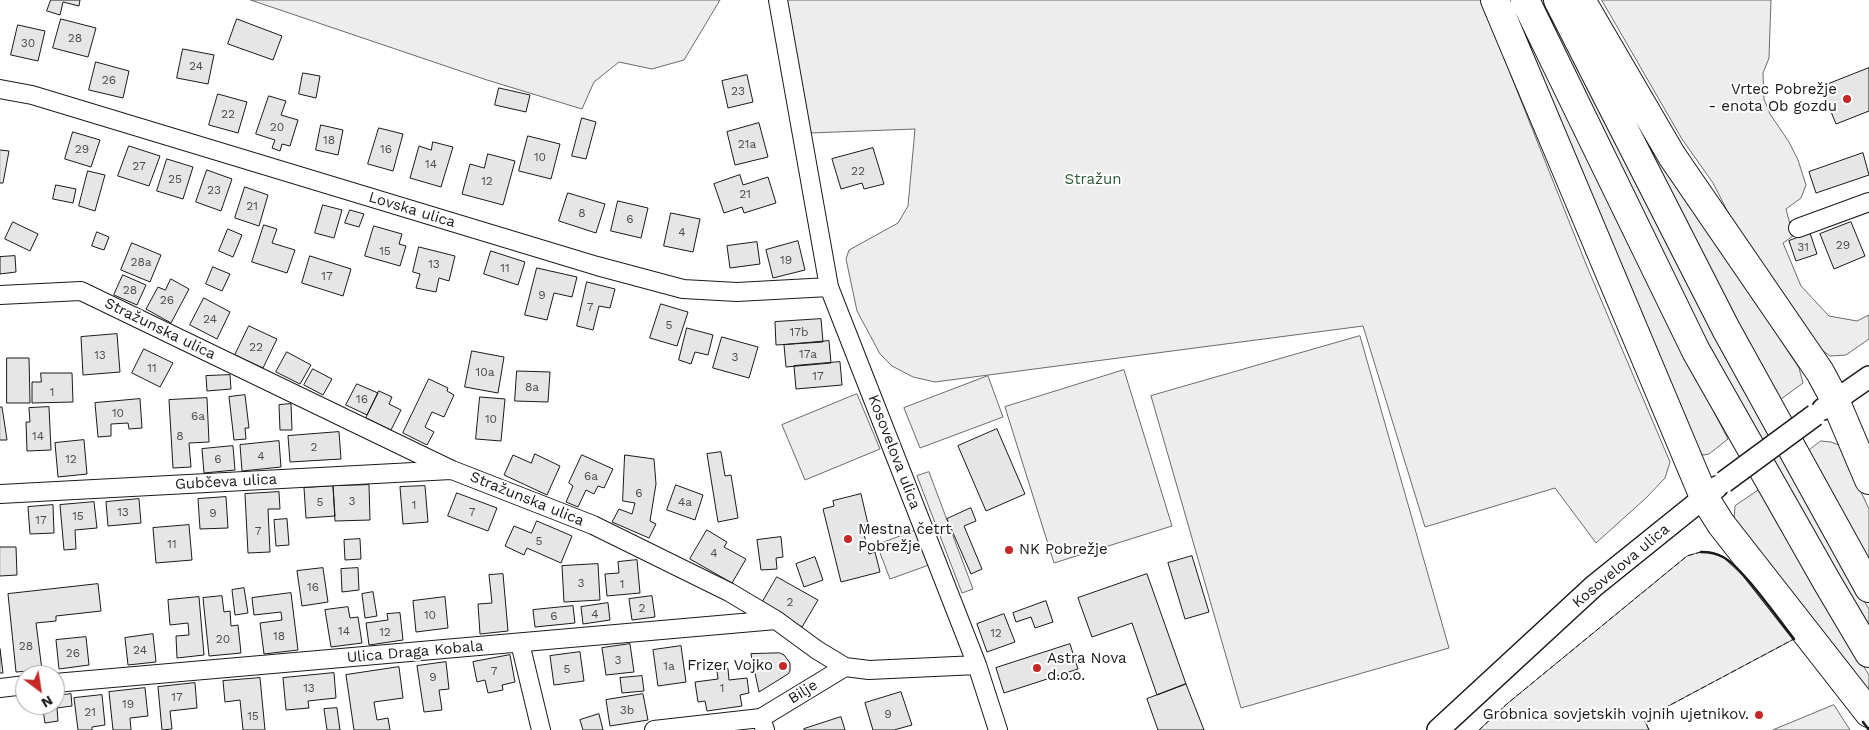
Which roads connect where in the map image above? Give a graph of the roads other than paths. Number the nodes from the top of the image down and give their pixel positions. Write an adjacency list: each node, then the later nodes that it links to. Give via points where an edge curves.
1 (778, 0): 9 (street, Kosovelova ulica)
2 (1495, 0): 15 (highway)
3 (1525, 0): 20 (highway, via 1696,351)
4 (1558, 0): 17 (highway, via 1726,330)
5 (1581, 0): 12 (highway, via 1672,156 1820,372)
6 (0, 89): 9 (street, Lovska ulica, via 32,95 683,289 737,292)
7 (1869, 202): 8 (street)
8 (1798, 228)
9 (829, 287): 21 (street, Kosovelova ulica)
10 (0, 295): 13 (street, Stražunska ulica, via 81,291)
11 (1869, 376): 12 (street, Kosovelova ulica)
12 (1825, 408): 14 (highway); 15 (street, Kosovelova ulica, bridge)
13 (452, 470): 16 (street, Gubčeva ulica); 18 (street, Stražunska ulica, via 593,525 729,592)
14 (1869, 480)
15 (1714, 489): 26 (highway, via 1721,524); 31 (street, Kosovelova ulica, via 1594,586)
16 (0, 494)
17 (1869, 588)
18 (776, 620): 19 (street, Ulica Draga Kobala); 22 (street, Stražunska ulica)
19 (520, 643): 23 (street, Ulica Draga Kobala); 28 (street)
20 (1869, 653)
21 (977, 665): 22 (street, Stražunska ulica, via 869,670); 30 (street, Kosovelova ulica)
22 (845, 666): 27 (street, Bilje)
23 (65, 682)
24 (15, 687): 25 (street)
25 (0, 688)
26 (1869, 713)
27 (763, 724): 29 (street, Bilje)
28 (541, 730)
29 (654, 730)
30 (998, 730)
31 (1438, 730)

